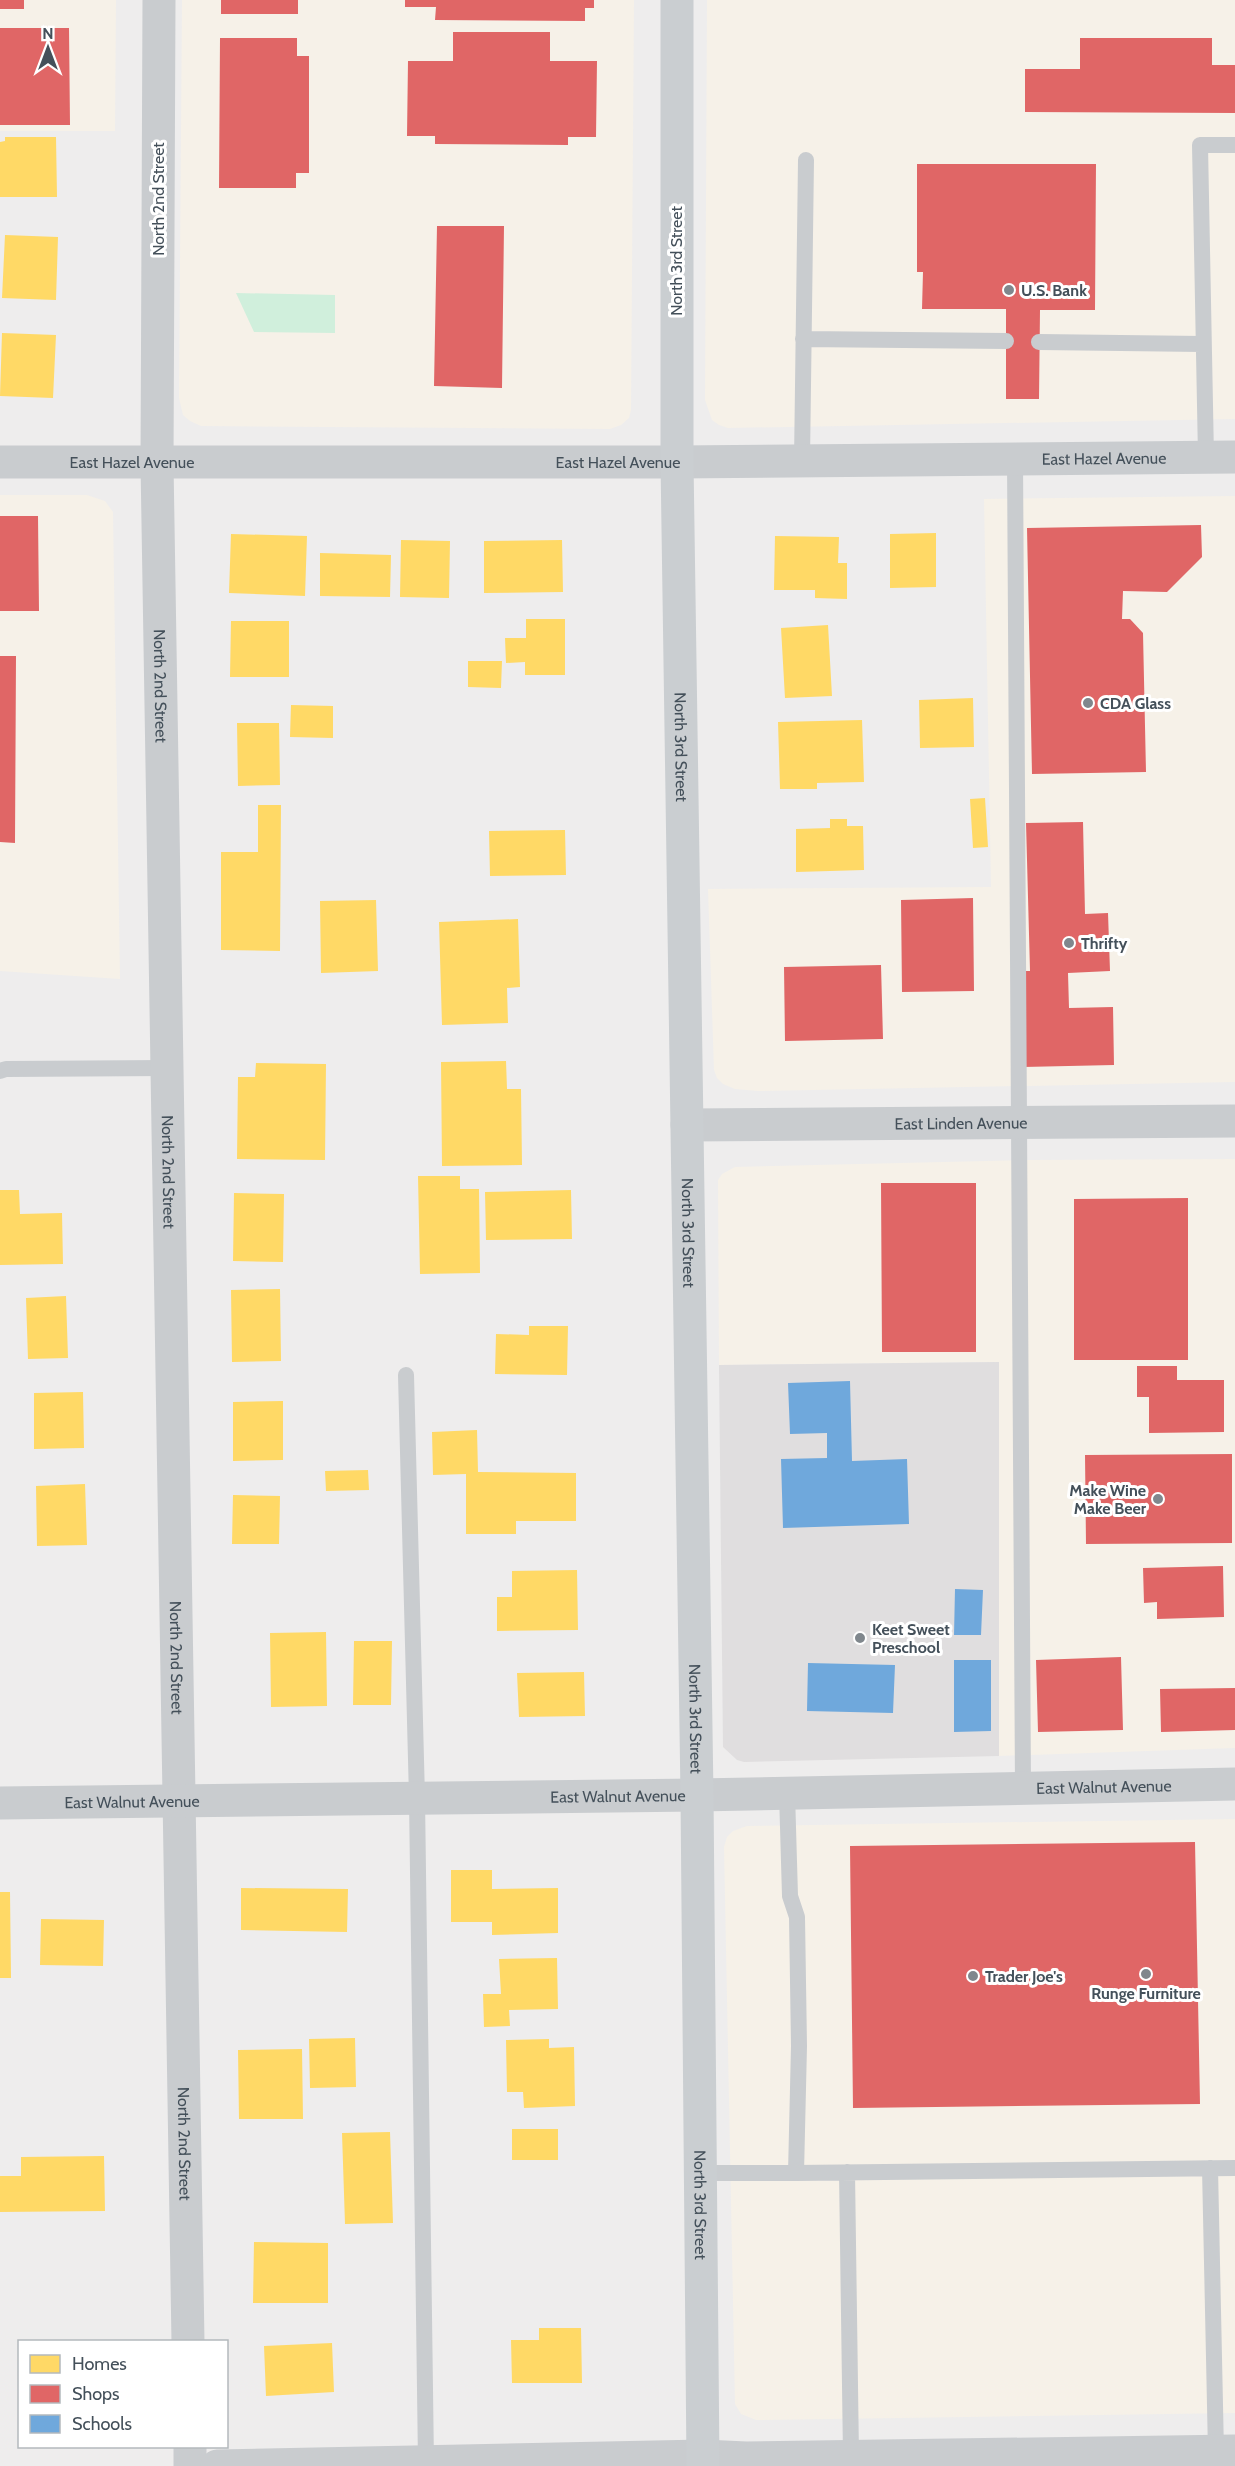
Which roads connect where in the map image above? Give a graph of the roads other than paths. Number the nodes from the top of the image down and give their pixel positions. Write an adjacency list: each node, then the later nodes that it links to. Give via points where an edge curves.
1 (159, 0): 14 (street, North 2nd Street)
2 (677, 0): 13 (main road, North 3rd Street)
3 (1235, 145): 8 (lane, via 1200,145)
4 (806, 160): 5 (lane)
5 (803, 339): 6 (lane); 11 (lane)
6 (1006, 341)
7 (1039, 342): 8 (lane)
8 (1202, 344): 9 (lane)
9 (1220, 457): 10 (street, East Hazel Avenue)
10 (1015, 458): 11 (street, East Hazel Avenue); 18 (lane)
11 (802, 461): 13 (street, East Hazel Avenue)
12 (0, 462): 14 (street, East Hazel Avenue)
13 (677, 462): 14 (street, East Hazel Avenue); 19 (main road, North 3rd Street)
14 (157, 463): 15 (street, North 2nd Street)
15 (167, 1068): 16 (lane); 26 (street, North 2nd Street)
16 (0, 1071)
17 (1235, 1121): 18 (street, East Linden Avenue)
18 (1018, 1123): 19 (street, East Linden Avenue); 22 (lane)
19 (687, 1125): 24 (main road, North 3rd Street)
20 (406, 1375): 25 (lane)
21 (1235, 1785): 22 (street, East Walnut Avenue)
22 (1023, 1788): 23 (street, East Walnut Avenue)
23 (787, 1793): 24 (street, East Walnut Avenue); 32 (lane, via 790,1896 797,1917)
24 (697, 1795): 25 (street, East Walnut Avenue); 31 (main road, North 3rd Street)
25 (417, 1798): 26 (street, East Walnut Avenue); 38 (lane)
26 (179, 1801): 27 (street, East Walnut Avenue); 33 (street, North 2nd Street)
27 (0, 1803)
28 (1210, 2168): 29 (lane); 30 (lane); 35 (lane)
29 (1235, 2168)
30 (848, 2172): 32 (lane); 36 (lane)
31 (700, 2173): 32 (lane); 37 (main road, North 3rd Street)
32 (796, 2173)
33 (188, 2340)
34 (190, 2448): 39 (street)
35 (1225, 2451): 36 (street)
36 (851, 2456): 37 (street)
37 (703, 2461): 38 (street)
38 (426, 2463): 40 (street)
39 (190, 2466)
40 (217, 2466)

